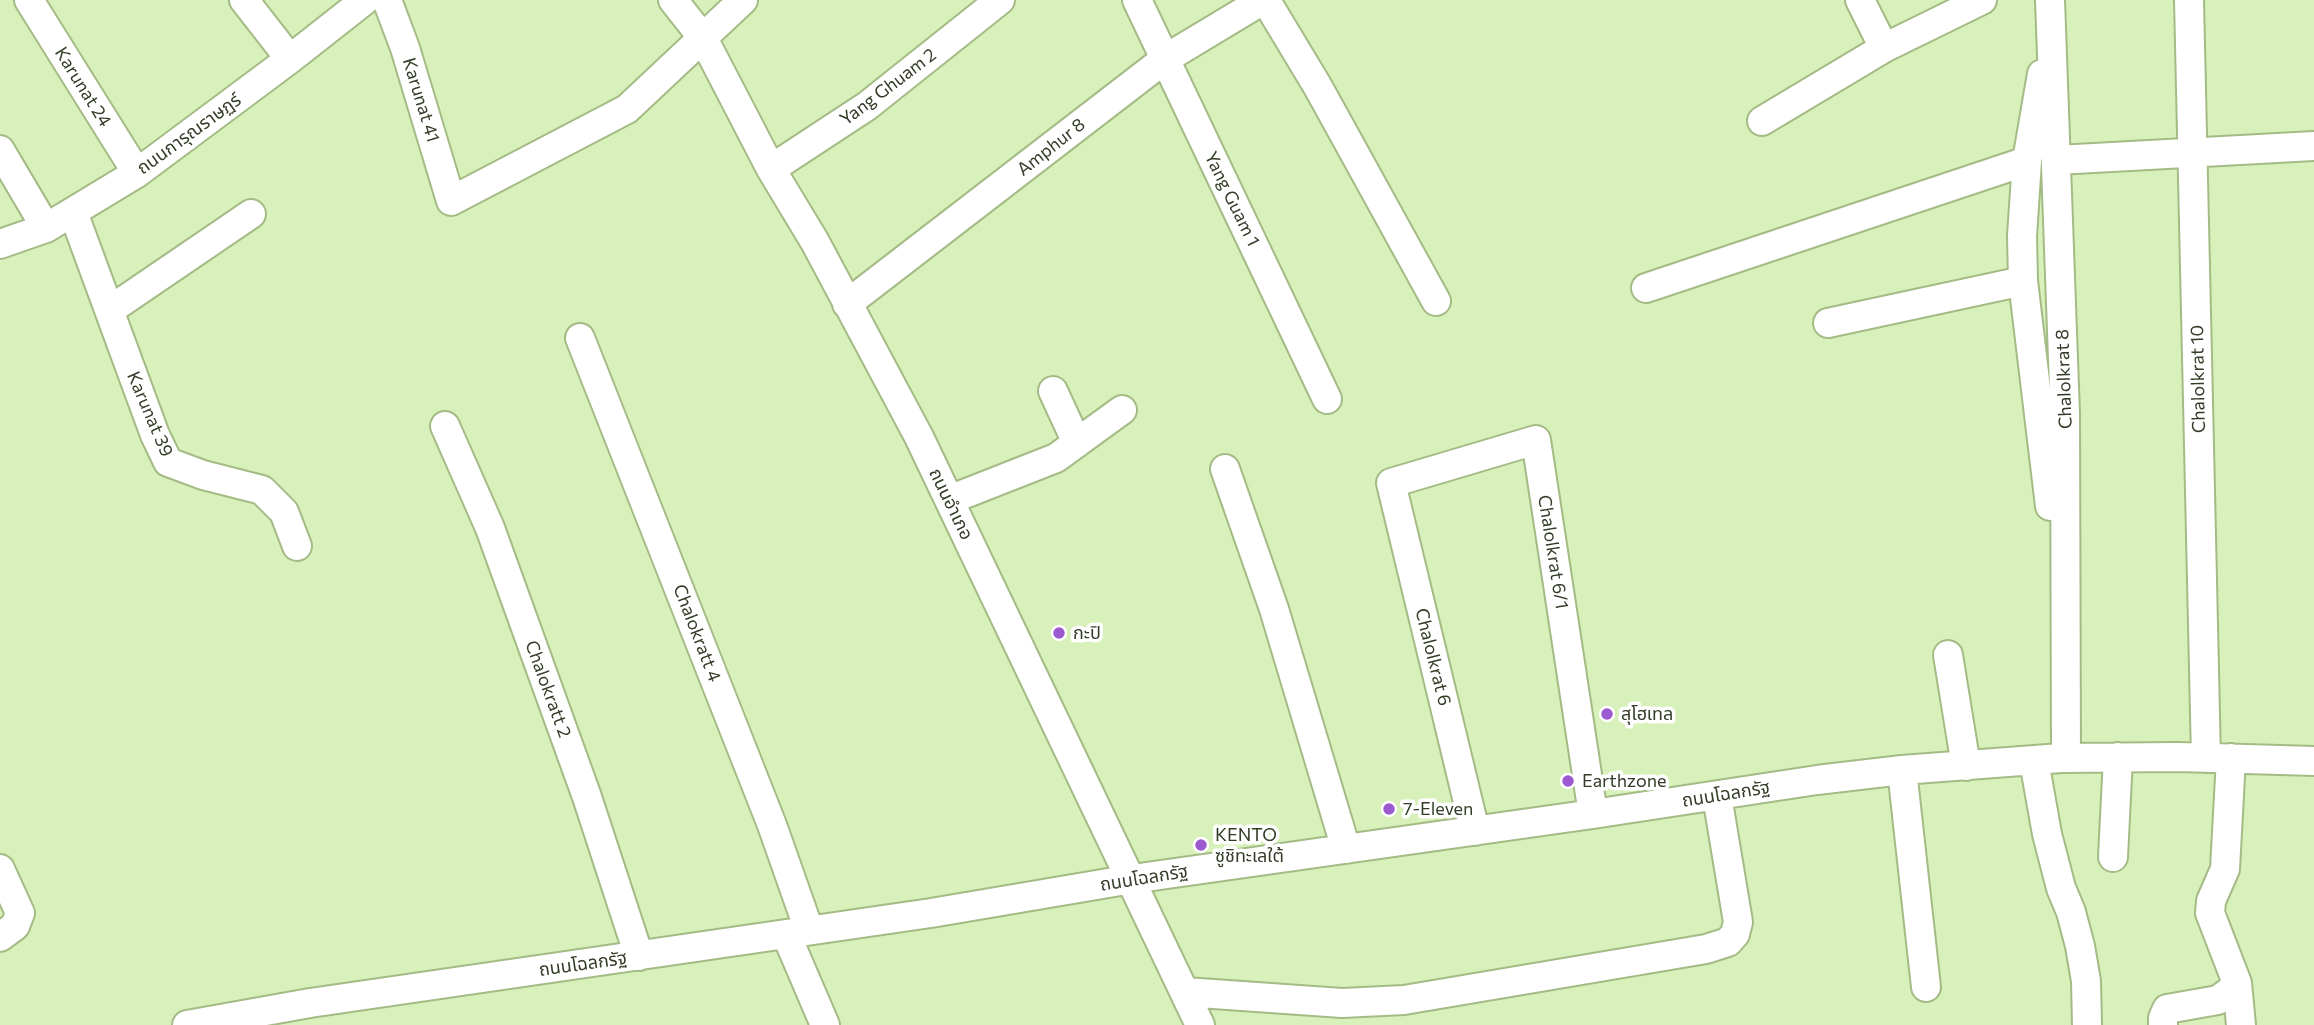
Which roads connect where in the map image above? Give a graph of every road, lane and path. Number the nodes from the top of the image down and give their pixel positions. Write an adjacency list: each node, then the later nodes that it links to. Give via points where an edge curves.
1 (29, 0): 25 (street, Karunat 24)
2 (244, 0): 16 (street)
3 (365, 0): 16 (street, ถนนการุณราษฏร์)
4 (387, 0): 13 (street, Karunat 41, via 451,201 626,109)
5 (673, 0): 13 (street, ถนนอำเภอ)
6 (743, 0): 13 (street)
7 (1000, 0): 24 (street, Yang Ghuam 2, via 867,106)
8 (1137, 0): 17 (street, Yang Guam 1)
9 (1860, 0): 15 (street)
10 (1982, 0): 15 (street)
11 (2050, 0): 14 (street, Chalolkrat 8)
12 (2189, 0): 21 (street, Chalolkrat 10)
13 (703, 38): 24 (street, ถนนอำเภอ)
14 (2050, 41): 22 (street, Chalolkrat 8); 23 (street)
15 (1884, 48): 18 (street)
16 (290, 59): 25 (street, ถนนการุณราษฏร์)
17 (1165, 59): 32 (street, Amphur 8, via 1248,7 1262,3 1271,9); 33 (street, Amphur 8); 38 (street, Yang Guam 1)
18 (1762, 121)
19 (2314, 146): 21 (street)
20 (0, 150): 28 (street)
21 (2191, 150): 22 (street); 50 (street, Chalolkrat 10)
22 (2057, 160): 46 (street, Chalolkrat 8)
23 (2026, 161): 30 (street); 31 (street)
24 (771, 169): 33 (street, ถนนอำเภอ)
25 (137, 173): 26 (street, ถนนการุณราษฏร์)
26 (73, 212): 28 (street, ถนนการุณราษฏร์); 34 (street, Karunat 39)
27 (251, 214): 34 (street)
28 (46, 228): 29 (street, ถนนการุณราษฏร์)
29 (0, 244)
30 (2022, 281): 35 (street); 46 (street, via 2051,511)
31 (1646, 288)
32 (1436, 301)
33 (848, 304): 44 (street, ถนนอำเภอ)
34 (110, 310): 45 (street, Karunat 39, via 167,462 262,490 284,512)
35 (1828, 323)
36 (580, 338): 62 (street, Chalokratt 4, via 772,825)
37 (1053, 391): 41 (street)
38 (1327, 398)
39 (1122, 411): 41 (street)
40 (445, 426): 64 (street, Chalokratt 2, via 490,528)
41 (1077, 443): 44 (street, via 1056,458)
42 (1224, 469): 58 (street, via 1274,610)
43 (1391, 483): 56 (street, Chalolkrat 6/1, via 1536,440); 57 (street, Chalolkrat 6)
44 (949, 500): 61 (street, ถนนอำเภอ)
45 (298, 546)
46 (2066, 568): 49 (street, Chalolkrat 8)
47 (1948, 655): 53 (street)
48 (2118, 757): 49 (street, ถนนโฉลกรัฐ); 50 (street, ถนนโฉลกรัฐ); 59 (street)
49 (2066, 758): 51 (street, ถนนโฉลกรัฐ)
50 (2218, 758): 52 (street, ถนนโฉลกรัฐ); 65 (street, Chalolkrat 10, via 2225,869 2210,913)
51 (2034, 761): 53 (street, ถนนโฉลกรัฐ); 72 (street, via 2047,834 2080,946)
52 (2314, 761)
53 (1966, 766): 54 (street, ถนนโฉลกรัฐ)
54 (1902, 770): 55 (street, ถนนโฉลกรัฐ); 66 (street)
55 (1717, 796): 56 (street, ถนนโฉลกรัฐ); 67 (street, via 1738,922 1728,942 1395,1001 1342,1003)
56 (1593, 814): 57 (street, ถนนโฉลกรัฐ)
57 (1475, 831): 58 (street, ถนนโฉลกรัฐ)
58 (1346, 849): 61 (street, ถนนโฉลกรัฐ)
59 (2113, 858)
60 (0, 869): 63 (street, via 20,913 15,926)
61 (1132, 879): 62 (street, ถนนโฉลกรัฐ); 67 (street, ถนนอำเภอ)
62 (798, 932): 64 (street, ถนนโฉลกรัฐ); 70 (street, Chalokratt 4)
63 (0, 937)
64 (639, 956): 68 (street, ถนนโฉลกรัฐ, via 324,1001)
65 (2237, 983): 73 (street, via 2218,1000 2167,1009); 74 (street, Chalolkrat 10)
66 (1926, 987)
67 (1185, 992): 71 (street, ถนนอำเภอ)
68 (286, 1017): 69 (street, ถนนโฉลกรัฐ)
69 (187, 1025)
70 (825, 1025)
71 (1200, 1025)
72 (2087, 1025)
73 (2163, 1025)
74 (2242, 1025)

